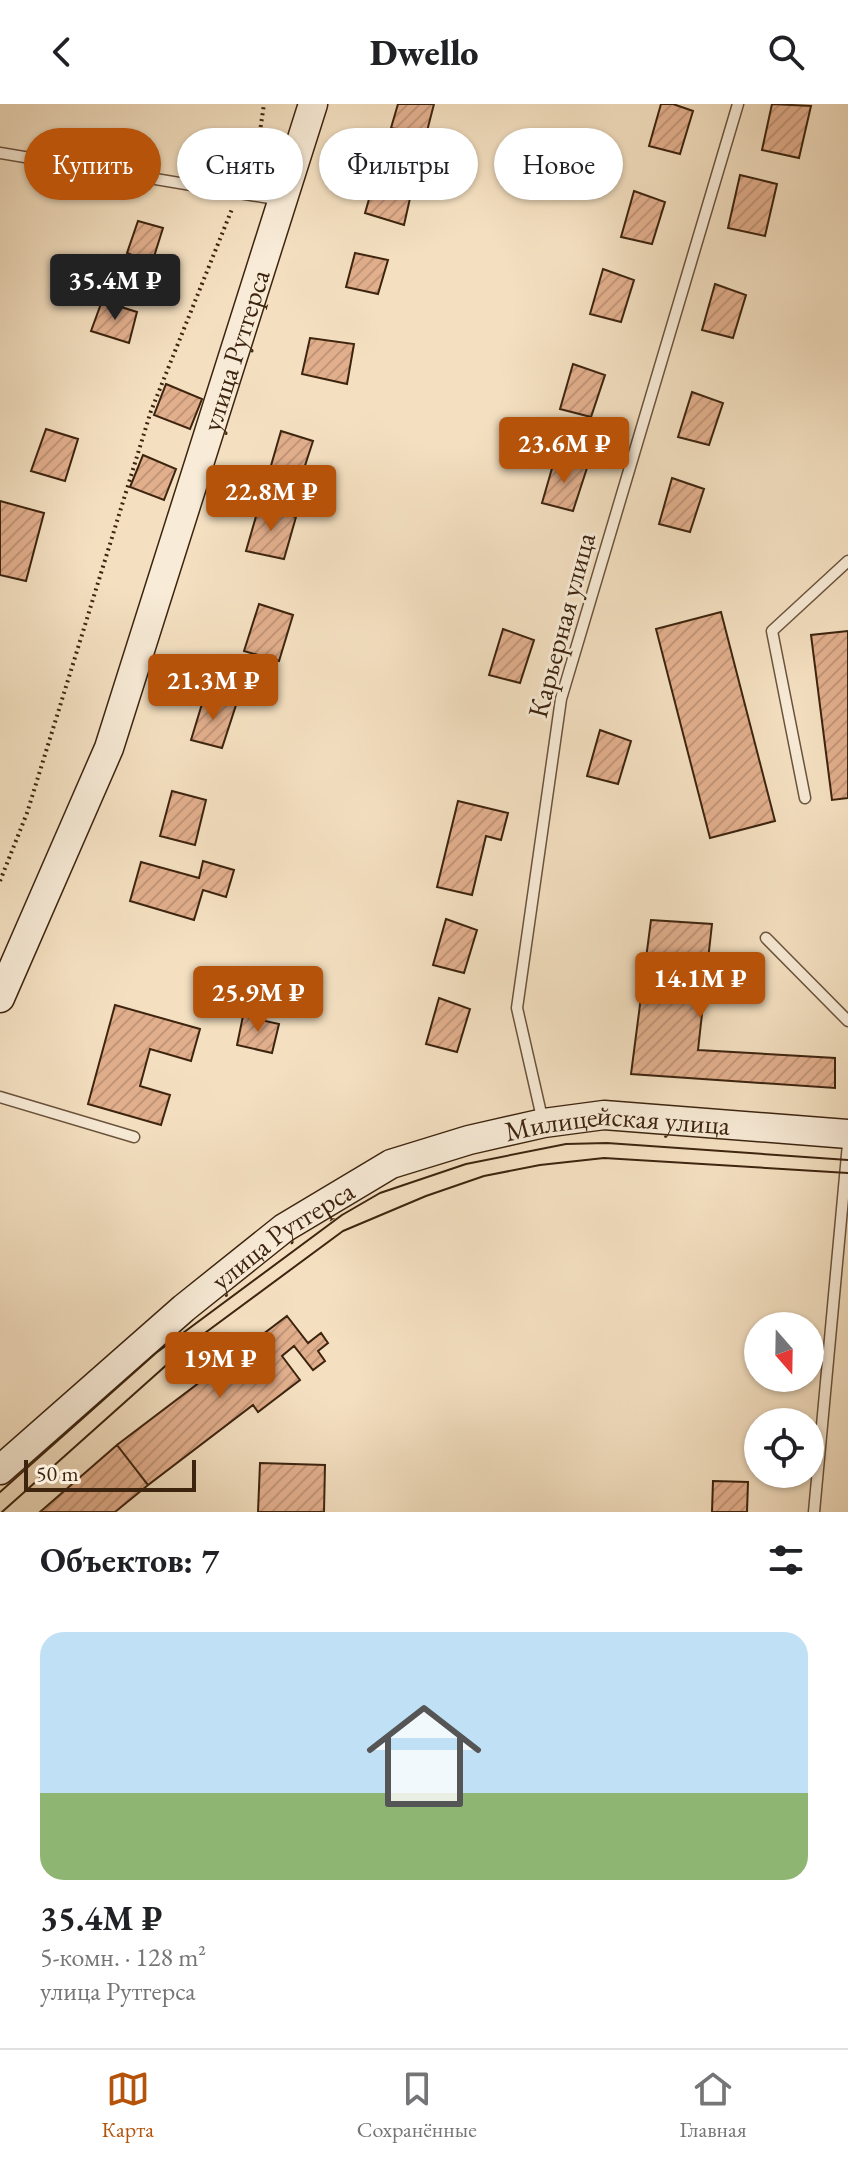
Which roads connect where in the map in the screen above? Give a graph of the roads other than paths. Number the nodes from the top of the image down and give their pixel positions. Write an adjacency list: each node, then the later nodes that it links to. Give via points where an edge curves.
1 (313, 104): 3 (main road, улица Рутгерса)
2 (738, 104): 13 (lane, Карьерная улица, via 561,699 517,1008)
3 (303, 136)
4 (0, 153): 5 (lane)
5 (177, 183)
6 (283, 200): 10 (main road, улица Рутгерса, via 109,748)
7 (848, 561): 8 (lane, via 772,631)
8 (805, 798)
9 (766, 938): 11 (lane)
10 (0, 998)
11 (848, 1021)
12 (0, 1097): 15 (lane)
13 (544, 1123): 14 (main road, Милицейская улица, via 604,1115); 17 (main road, Милицейская улица)
14 (848, 1134)
15 (134, 1137)
16 (848, 1144): 19 (lane)
17 (391, 1164): 18 (main road, улица Рутгерса, via 284,1228)
18 (0, 1470)
19 (814, 1512)

